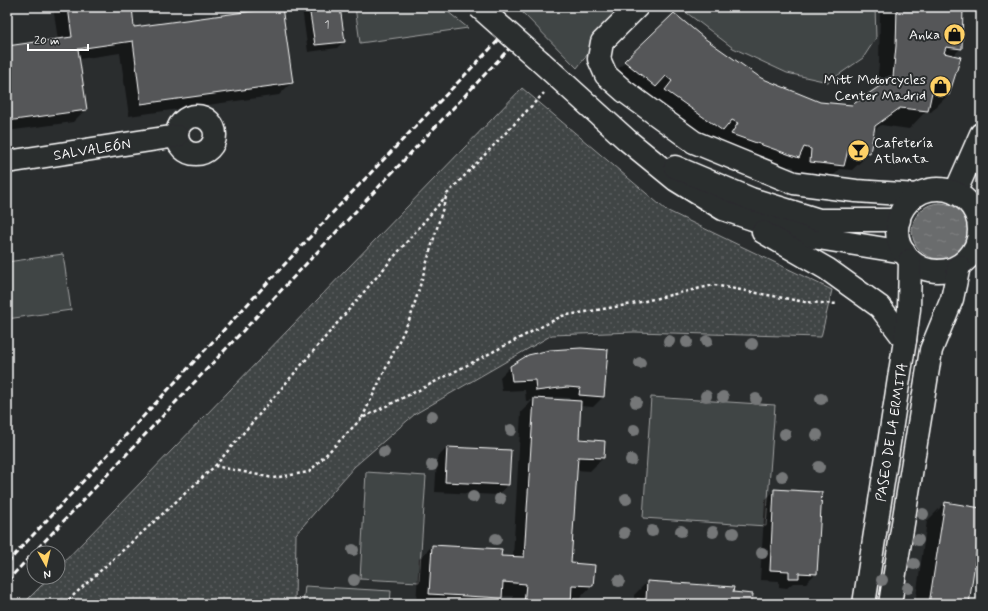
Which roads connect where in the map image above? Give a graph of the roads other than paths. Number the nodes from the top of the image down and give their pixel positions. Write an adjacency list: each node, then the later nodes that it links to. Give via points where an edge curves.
1 (479, 7): 5 (main road, bridge)
2 (637, 7): 7 (main road, via 602,42 598,59 606,75 624,91 694,142 794,183)
3 (981, 134): 8 (main road)
4 (177, 136): 6 (main road, SALVALEÓN)
5 (648, 156): 9 (main road, via 676,180); 10 (main road, via 751,198 819,220)
6 (7, 162)
7 (917, 195): 8 (main road, via 936,190); 10 (main road, via 909,202)
8 (968, 201): 11 (main road, via 976,215)
9 (723, 209): 12 (main road, via 800,235); 14 (main road, via 827,269 880,307)
10 (898, 220): 12 (main road, via 899,242)
11 (979, 239): 13 (main road, via 968,259)
12 (907, 256): 13 (main road, via 921,268 934,271); 14 (main road, PASEO DE LA ERMITA, via 909,309)
13 (959, 266): 16 (main road, PASEO DE LA ERMITA, via 952,299 931,350)
14 (905, 340): 15 (main road, PASEO DE LA ERMITA)
15 (864, 604)
16 (890, 604)

